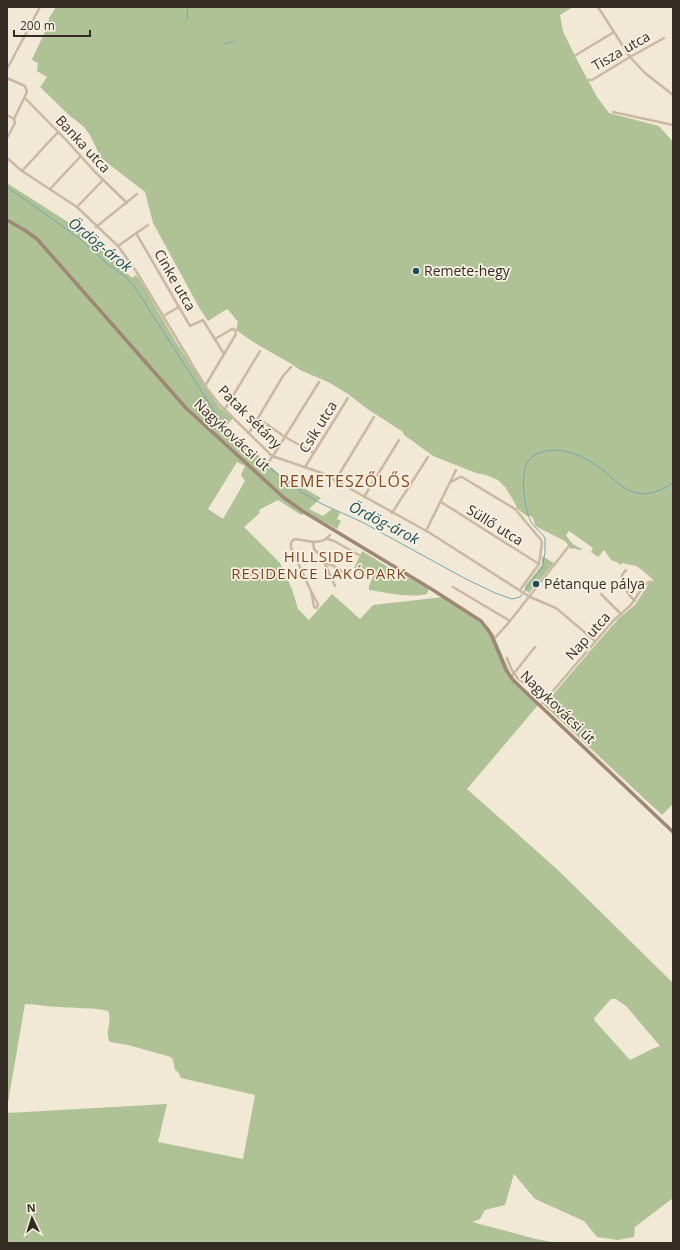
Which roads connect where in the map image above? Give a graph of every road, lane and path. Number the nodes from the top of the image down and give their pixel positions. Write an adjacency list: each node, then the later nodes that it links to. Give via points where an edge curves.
1 (40, 7): 7 (street)
2 (598, 7): 3 (street)
3 (614, 32): 5 (street); 6 (street)
4 (664, 38): 6 (street, Tisza utca)
5 (576, 55)
6 (630, 57): 9 (street, Tisza utca); 10 (street)
7 (7, 69)
8 (7, 78): 11 (street, Banka utca, via 26,88)
9 (588, 80)
10 (673, 95)
11 (25, 98): 14 (street); 16 (street, Banka utca)
12 (613, 112): 15 (street)
13 (7, 115): 14 (street)
14 (14, 119): 17 (street, via 15,123)
15 (673, 125)
16 (58, 132): 18 (street, Banka utca); 20 (street)
17 (7, 138)
18 (80, 157): 21 (street, Banka utca); 22 (street)
19 (7, 158): 20 (street, Patak sétány)
20 (22, 171): 22 (street, Patak sétány)
21 (103, 180): 24 (street, Banka utca); 25 (street)
22 (50, 189): 25 (street, Patak sétány)
23 (137, 194): 24 (street)
24 (127, 203): 28 (street)
25 (77, 207): 28 (street, Patak sétány)
26 (7, 220): 51 (street, Nagykovácsi út, via 37,239 186,408)
27 (148, 225): 29 (street)
28 (96, 227): 30 (street, Patak sétány)
29 (136, 233): 30 (street); 31 (street, Cinke utca)
30 (118, 246): 32 (street, Patak sétány)
31 (179, 307): 32 (street); 33 (street, Cinke utca, via 190,326 203,320)
32 (163, 316): 38 (street, Patak sétány)
33 (215, 339): 35 (street, Cinke utca); 35 (street, via 232,329 235,330 236,334)
34 (260, 351): 40 (street)
35 (224, 354): 38 (street)
36 (291, 367): 42 (street)
37 (319, 382): 44 (street)
38 (206, 386): 40 (street, Patak sétány)
39 (348, 398): 46 (street, Csík utca)
40 (225, 409): 43 (street, Patak sétány)
41 (374, 417): 52 (street)
42 (258, 418): 43 (street); 44 (street)
43 (249, 433): 47 (street, Patak sétány)
44 (285, 437): 46 (street); 47 (street)
45 (399, 440): 54 (street)
46 (314, 453): 49 (street, Csík utca)
47 (273, 456): 49 (street, Patak sétány); 51 (street)
48 (428, 457): 56 (street)
49 (305, 467): 52 (street, Patak sétány)
50 (456, 470): 53 (street)
51 (259, 475): 77 (street, Nagykovácsi út, via 304,512 481,621)
52 (335, 481): 54 (street, Patak sétány)
53 (451, 482): 55 (street); 64 (street, via 462,477 513,508 540,538)
54 (364, 497): 56 (street, Patak sétány)
55 (440, 502): 57 (street); 64 (street, Süllő utca)
56 (392, 513): 57 (street, Patak sétány)
57 (426, 531): 70 (street, Patak sétány)
58 (330, 534): 59 (street)
59 (327, 538): 60 (street); 62 (street)
60 (313, 542): 63 (street, via 314,549); 71 (street, via 293,540 291,543 291,548)
61 (569, 546): 73 (street)
62 (359, 555)
63 (324, 562): 66 (street); 68 (street)
64 (540, 564): 70 (street)
65 (626, 570): 74 (street, via 622,578 627,593)
66 (344, 573)
67 (652, 582): 74 (street, Nap utca, via 645,584)
68 (335, 586)
69 (453, 587): 76 (street)
70 (520, 590): 73 (street, Patak sétány)
71 (312, 591): 71 (street, via 314,607 317,608 318,604)
72 (601, 594): 75 (street)
73 (528, 596): 76 (street); 78 (street, Patak sétány, via 556,608)
74 (635, 601): 75 (street, Nap utca)
75 (621, 614): 78 (street, Nap utca)
76 (510, 621): 77 (street)
77 (494, 639): 81 (street, Nagykovácsi út)
78 (596, 641): 83 (street, Nap utca)
79 (535, 647): 81 (street)
80 (507, 658): 81 (street)
81 (512, 675): 82 (street); 83 (street, Nagykovácsi út)
82 (529, 685)
83 (540, 707): 84 (street, Nagykovácsi út)
84 (673, 832)

